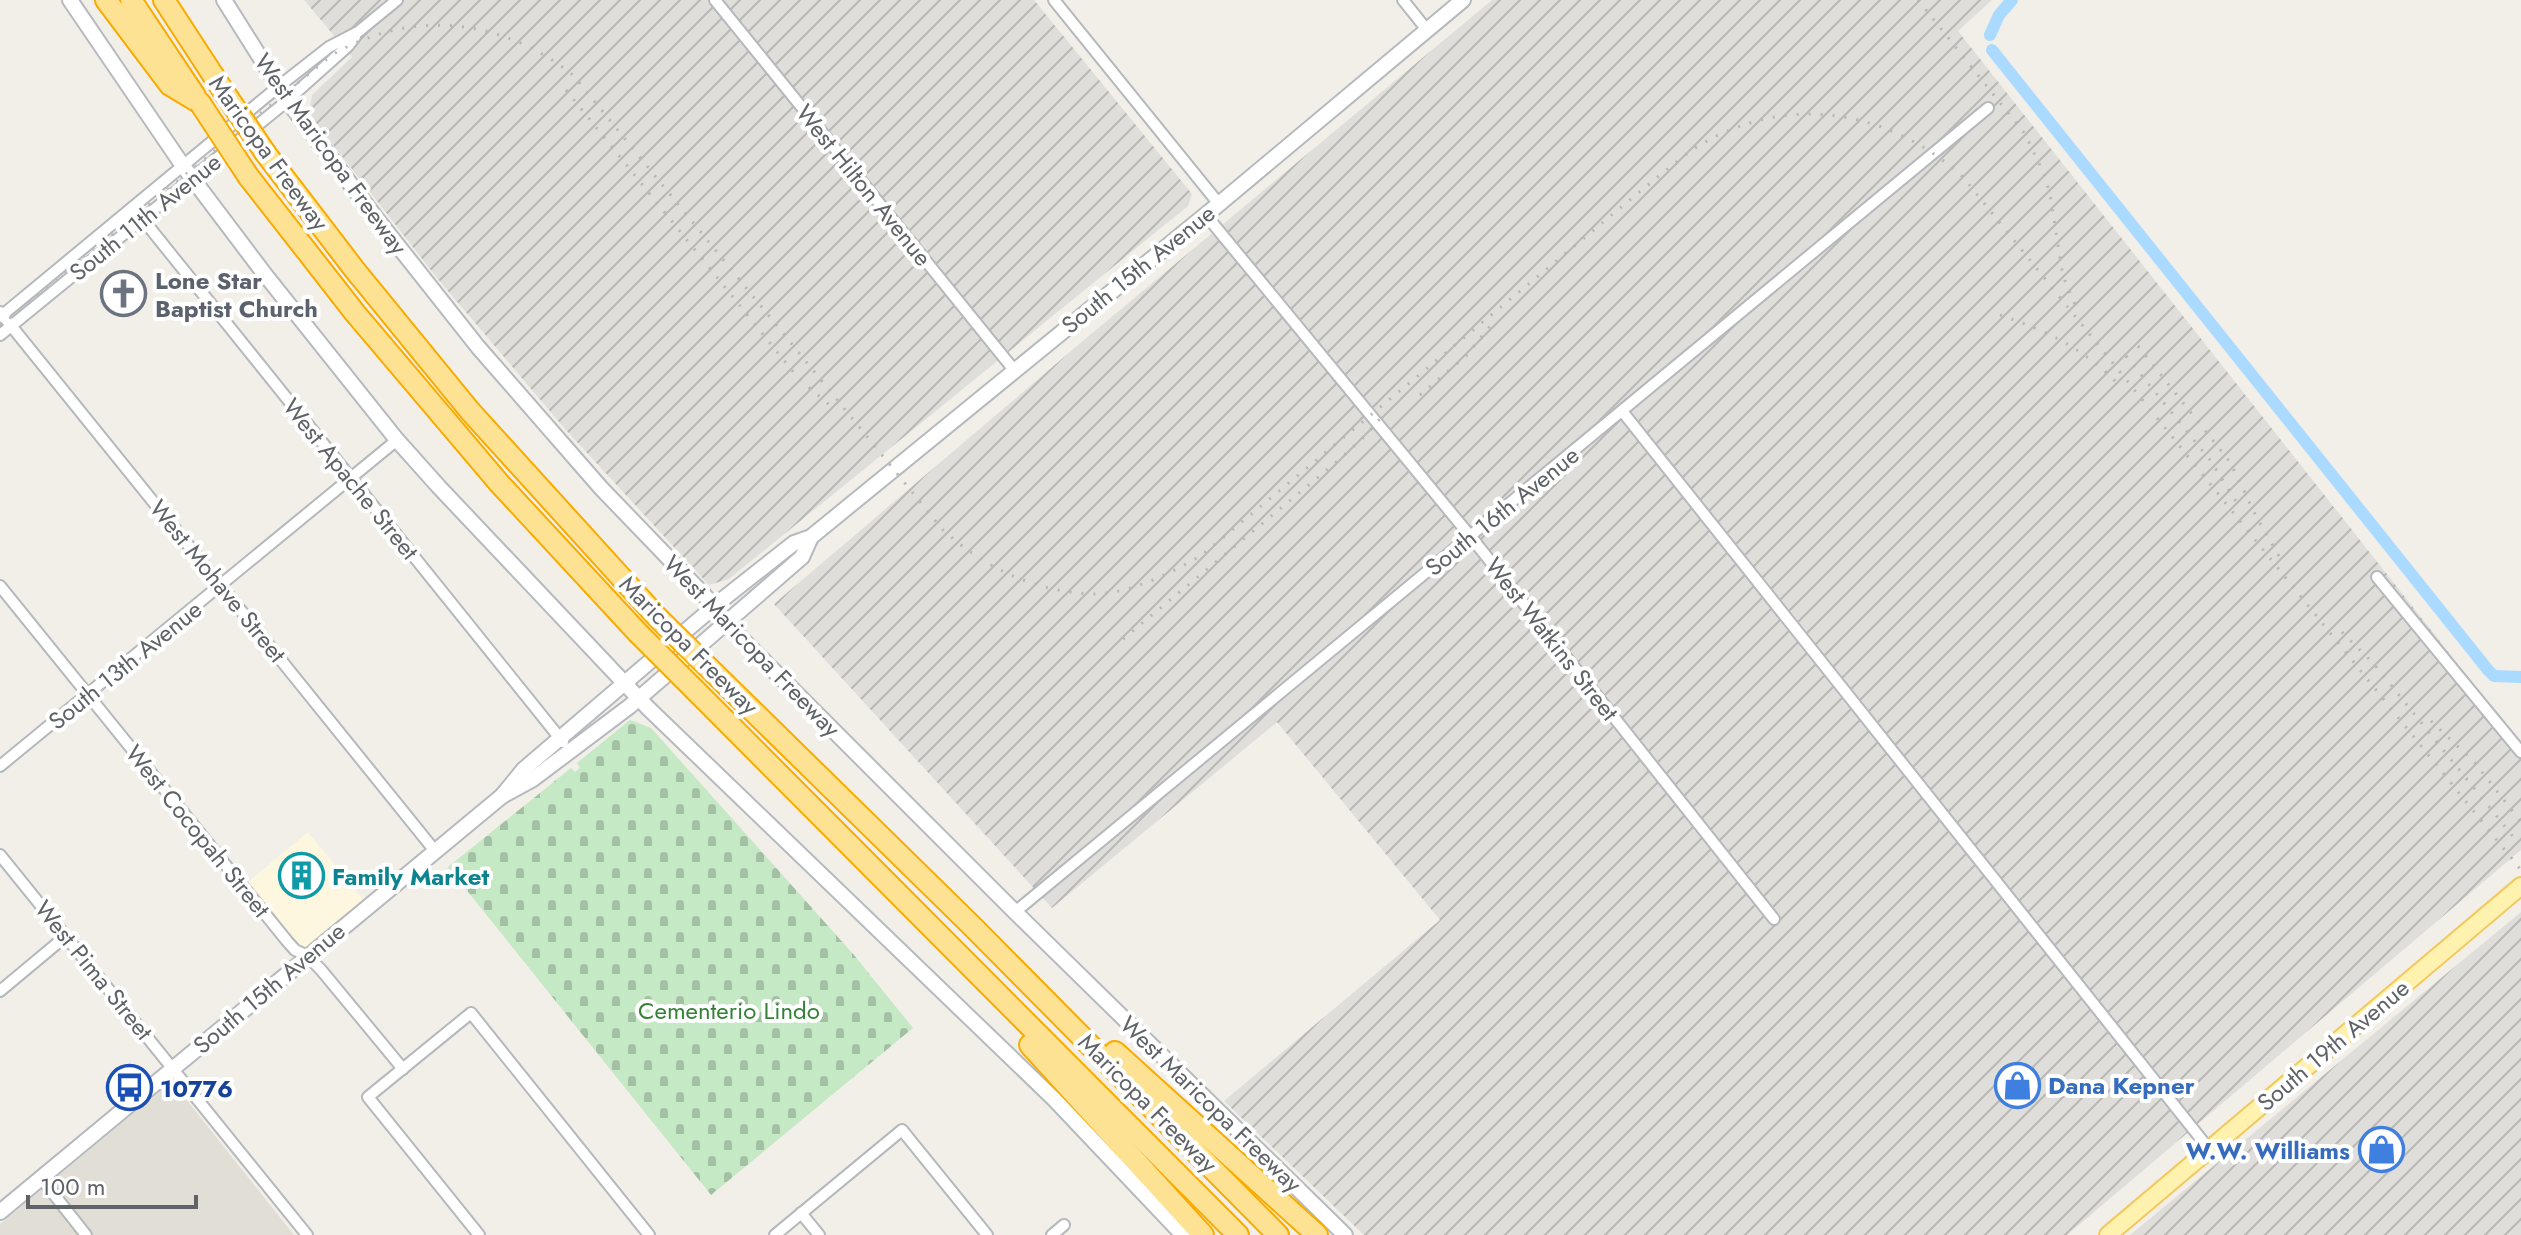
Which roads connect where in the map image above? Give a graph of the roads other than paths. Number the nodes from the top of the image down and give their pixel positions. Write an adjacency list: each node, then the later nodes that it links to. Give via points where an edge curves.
1 (70, 0): 19 (main road)
2 (106, 0): 17 (highway, via 170,85)
3 (131, 0): 17 (highway, Maricopa Freeway)
4 (164, 0): 15 (highway, Maricopa Freeway)
5 (176, 0): 15 (highway, via 212,57)
6 (224, 0): 14 (main road, West Maricopa Freeway)
7 (397, 0): 13 (street, South 11th Avenue)
8 (715, 0): 27 (street, West Hilton Avenue)
9 (1054, 0): 20 (street)
10 (1403, 0): 12 (street)
11 (1463, 0): 12 (main road, South 15th Avenue)
12 (1427, 30): 20 (main road, South 15th Avenue)
13 (358, 32): 14 (street, South 11th Avenue, via 329,47); 16 (street, South 11th Avenue)
14 (278, 87): 16 (main road, West Maricopa Freeway); 19 (street, South 11th Avenue)
15 (222, 89): 53 (highway, Maricopa Freeway, bridge, via 354,269 470,411 658,618)
16 (287, 100): 19 (street, South 11th Avenue); 36 (main road, West Maricopa Freeway, via 493,364)
17 (200, 103): 52 (highway, Maricopa Freeway, bridge, via 248,176 355,313 499,483 638,633)
18 (1988, 108): 28 (street, South 16th Avenue)
19 (188, 172): 21 (street, South 11th Avenue); 23 (street, South 11th Avenue); 29 (main road)
20 (1219, 204): 22 (main road, South 15th Avenue)
21 (133, 207): 23 (street, West Apache Street); 24 (street, South 11th Avenue)
22 (1205, 214): 27 (main road, South 15th Avenue); 32 (street, West Watkins Street)
23 (142, 219): 25 (street, South 11th Avenue); 30 (street, West Apache Street)
24 (1, 315): 25 (street, West Mohave Street)
25 (11, 325): 26 (street, South 11th Avenue); 35 (street, West Mohave Street)
26 (0, 335)
27 (1014, 370): 31 (main road, South 15th Avenue)
28 (1622, 411): 32 (street, South 16th Avenue); 56 (street)
29 (397, 440): 30 (street, South 13th Avenue); 38 (main road)
30 (351, 478): 35 (street, South 13th Avenue); 41 (street, West Apache Street)
31 (811, 537): 36 (main road, South 15th Avenue, via 794,543); 37 (main road, South 15th Avenue, via 802,557)
32 (1471, 537): 47 (street, South 16th Avenue); 48 (street, West Watkins Street)
33 (2377, 577): 42 (street)
34 (0, 586): 39 (street, West Cocopah Street)
35 (221, 586): 39 (street, South 13th Avenue); 44 (street, West Mohave Street)
36 (714, 607): 37 (main road, West Maricopa Freeway); 38 (main road, South 15th Avenue)
37 (727, 623): 40 (main road, South 15th Avenue); 47 (main road, West Maricopa Freeway)
38 (624, 683): 40 (main road); 41 (main road, South 15th Avenue)
39 (88, 696): 43 (street, South 13th Avenue); 50 (street, West Cocopah Street, via 295,950)
40 (639, 699): 41 (main road, South 15th Avenue); 69 (main road, via 1054,1099)
41 (565, 744): 44 (main road, South 15th Avenue, via 533,779 502,796)
42 (2521, 752)
43 (0, 766)
44 (435, 851): 50 (main road, South 15th Avenue)
45 (0, 855): 49 (street, West Pima Street)
46 (2521, 886): 56 (main road, South 19th Avenue)
47 (1015, 912): 74 (main road, West Maricopa Freeway)
48 (1774, 919)
49 (66, 936): 51 (street); 54 (street, West Pima Street)
50 (308, 956): 54 (main road, South 15th Avenue); 55 (street, West Cocopah Street)
51 (0, 991)
52 (999, 995): 70 (highway, via 1010,1023); 71 (highway, Maricopa Freeway)
53 (1044, 997): 72 (highway, Maricopa Freeway); 73 (highway, via 1092,1032)
54 (172, 1068): 57 (main road, South 15th Avenue); 62 (street, West Pima Street)
55 (403, 1069): 63 (street, via 368,1097); 64 (street, via 471,1013)
56 (2209, 1149): 75 (main road, South 19th Avenue)
57 (41, 1178): 58 (main road, South 15th Avenue); 61 (street)
58 (0, 1212)
59 (801, 1213): 65 (street); 66 (street); 67 (street, via 902,1130)
60 (1064, 1225): 68 (street)
61 (86, 1235)
62 (307, 1235)
63 (479, 1235)
64 (649, 1235)
65 (775, 1235)
66 (819, 1235)
67 (987, 1235)
68 (1052, 1235)
69 (1183, 1235)
70 (1203, 1235)
71 (1238, 1235)
72 (1278, 1235)
73 (1317, 1235)
74 (1345, 1235)
75 (2108, 1235)

